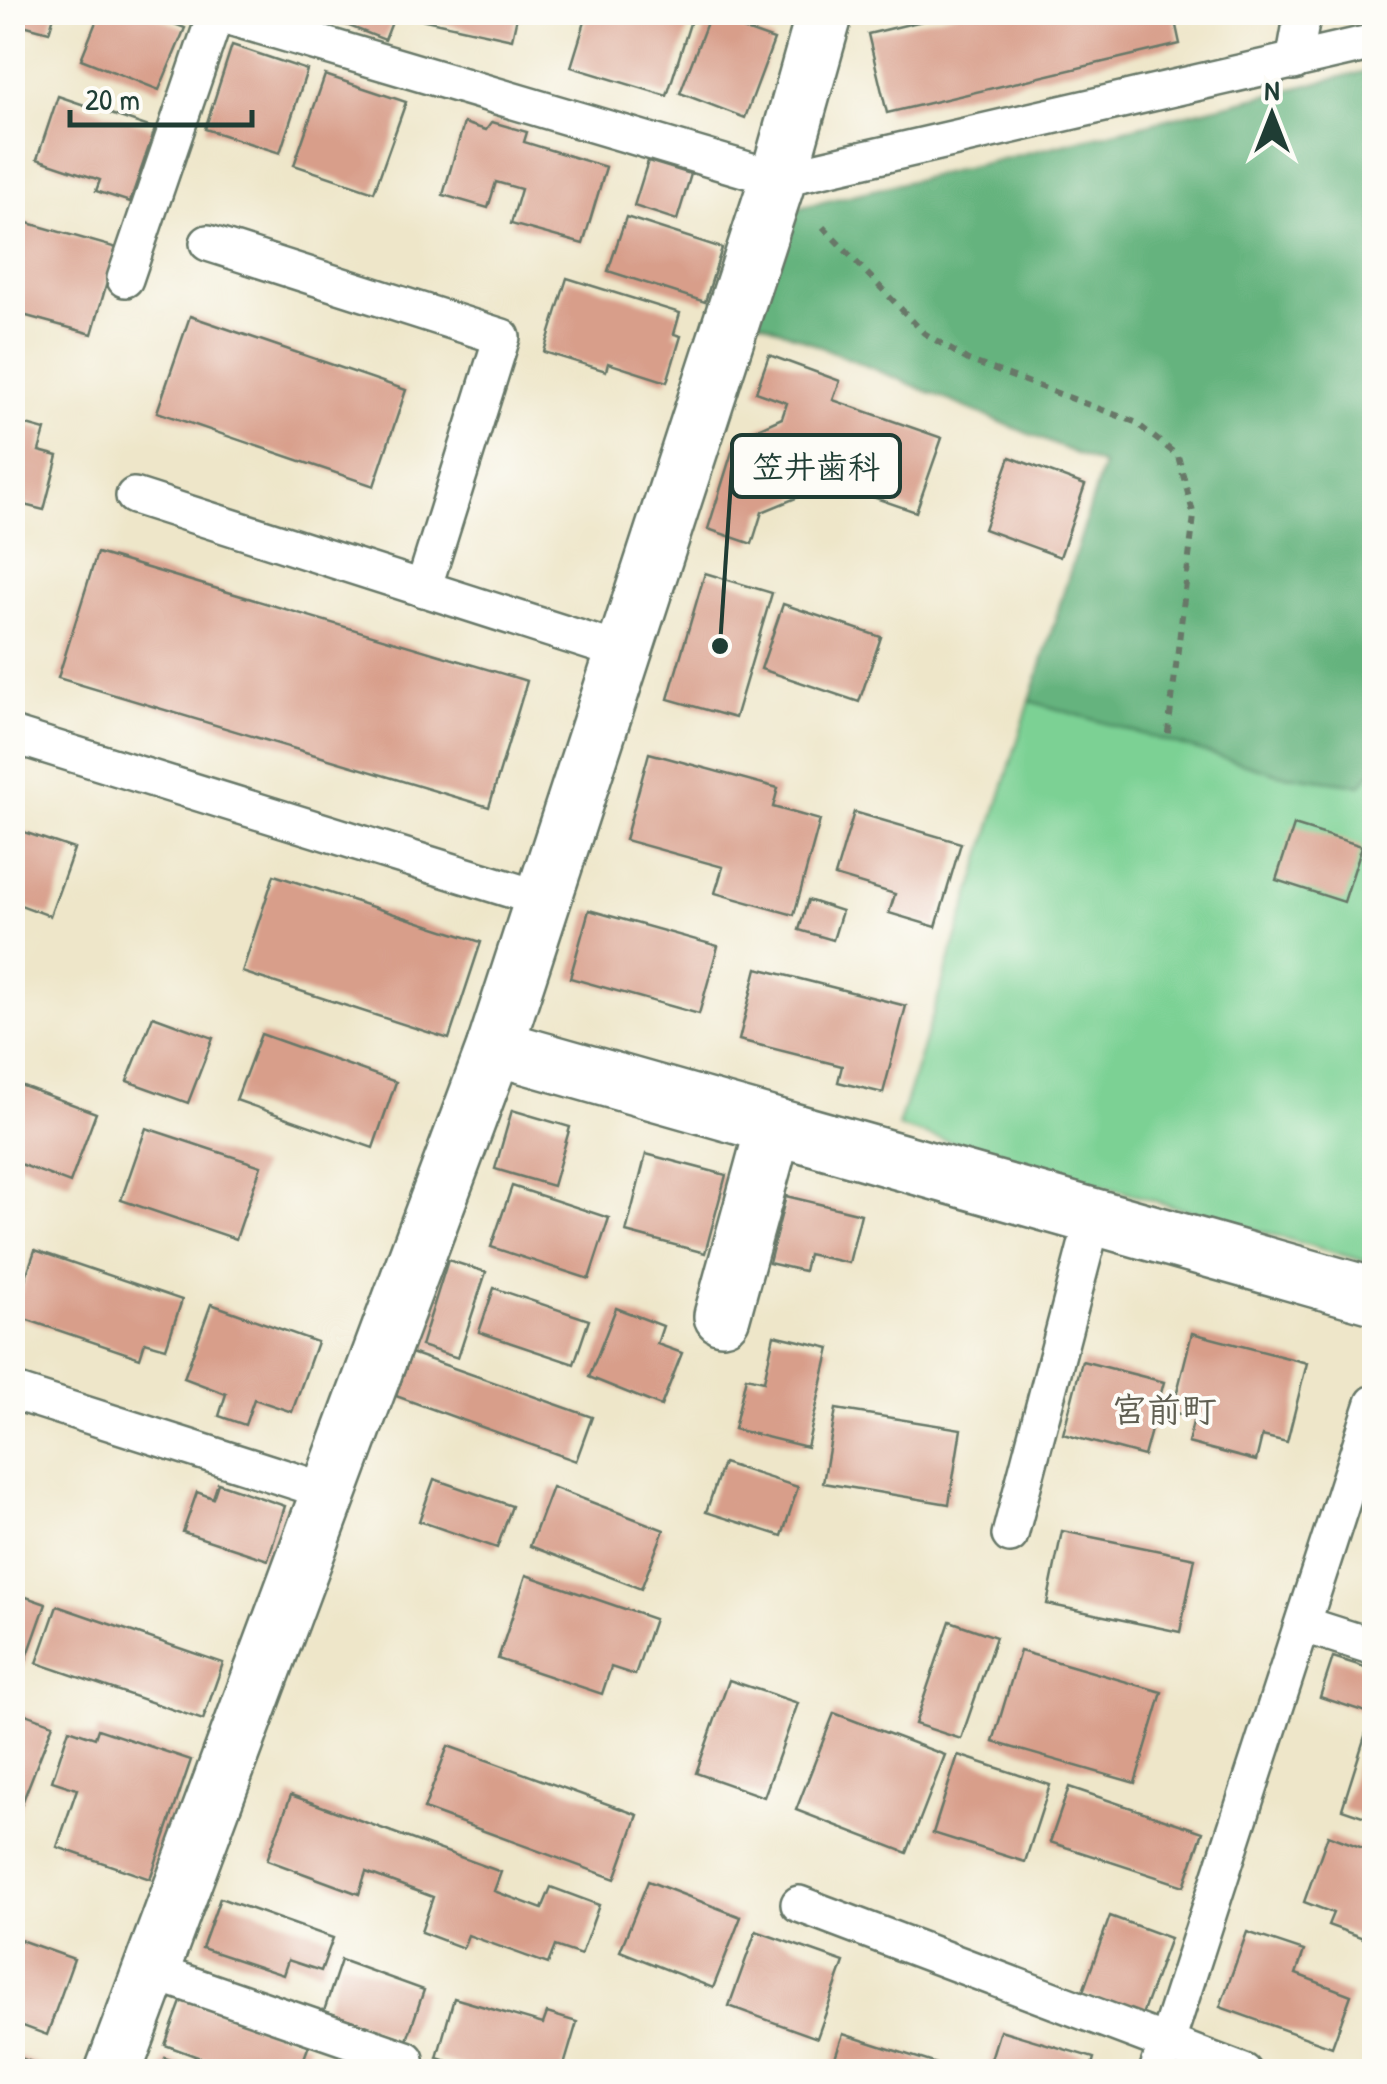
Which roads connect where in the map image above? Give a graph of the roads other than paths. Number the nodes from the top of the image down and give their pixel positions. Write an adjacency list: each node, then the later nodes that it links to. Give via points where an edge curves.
1 (825, 12): 5 (street)
2 (1303, 12): 4 (lane)
3 (1374, 42): 4 (lane)
4 (1294, 62): 5 (lane)
5 (778, 179): 7 (lane, via 216,13); 10 (street)
6 (208, 243): 9 (lane, via 502,337)
7 (125, 279)
8 (134, 496): 9 (lane)
9 (424, 588): 10 (lane)
10 (622, 652): 12 (street)
11 (12, 734): 12 (lane)
12 (541, 899): 13 (street)
13 (495, 1047): 14 (street); 20 (street)
14 (774, 1126): 15 (street); 17 (street)
15 (1094, 1216): 16 (street); 21 (lane)
16 (1374, 1296)
17 (722, 1316)
18 (12, 1391): 20 (lane)
19 (1374, 1404): 22 (lane)
20 (329, 1492): 25 (street)
21 (1010, 1535)
22 (1305, 1625): 23 (lane); 26 (lane)
23 (1374, 1647)
24 (799, 1904): 26 (lane)
25 (151, 1971): 27 (lane); 28 (street)
26 (1162, 2056): 29 (lane)
27 (406, 2059)
28 (113, 2072)
29 (1244, 2072)

